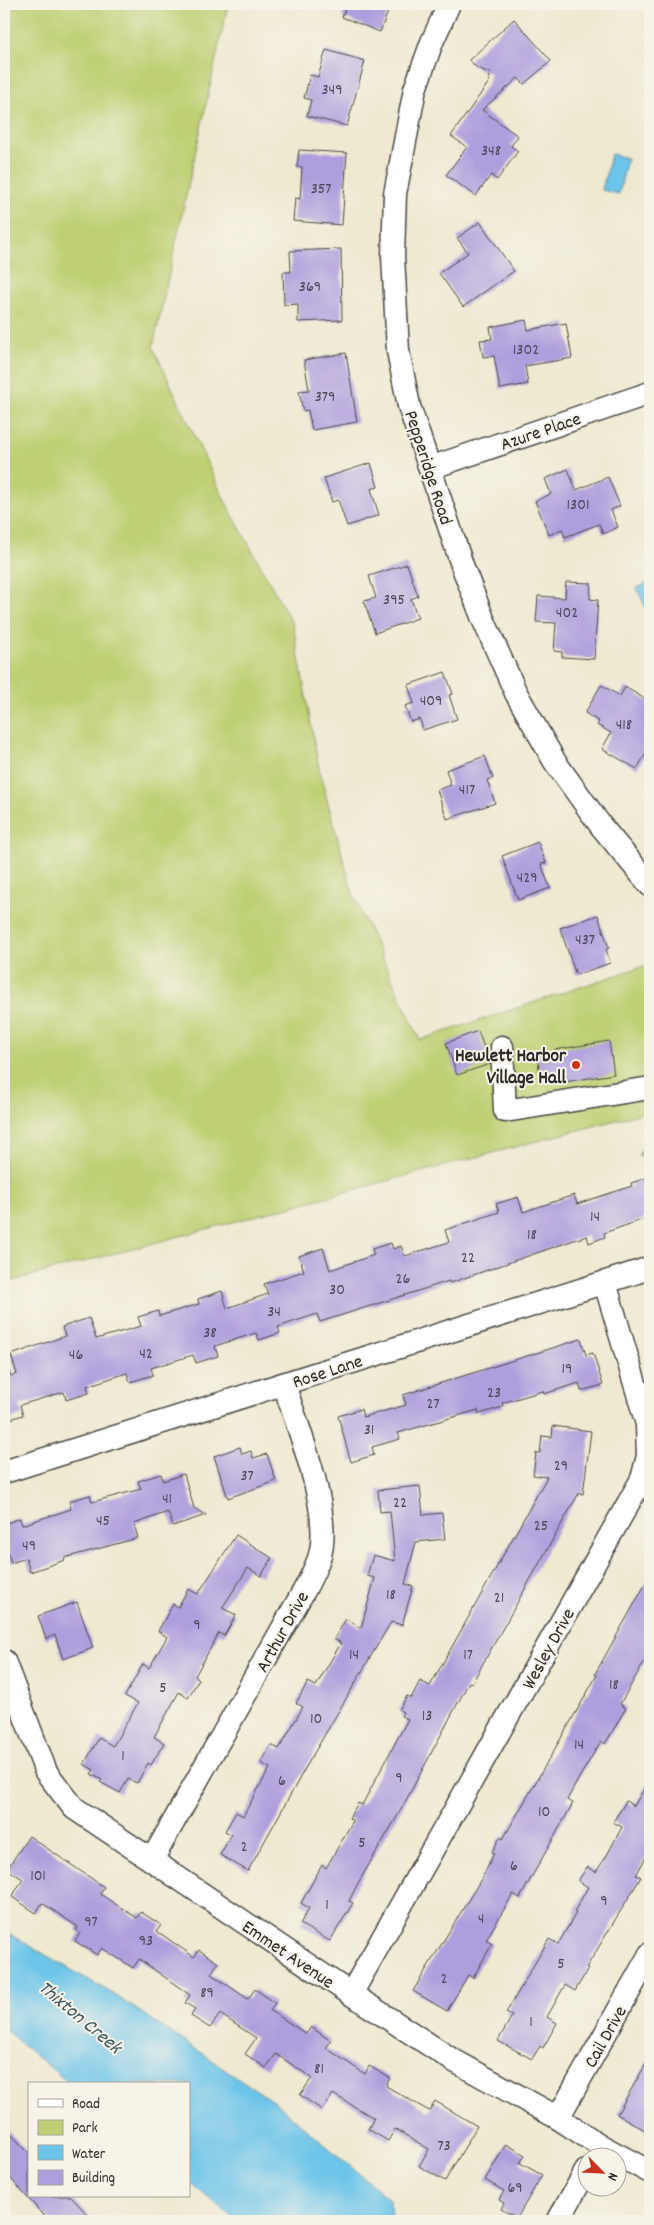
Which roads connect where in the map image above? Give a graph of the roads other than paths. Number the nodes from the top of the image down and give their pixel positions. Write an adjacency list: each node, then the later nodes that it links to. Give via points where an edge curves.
1 (449, 4): 3 (street, Pepperidge Road, via 415,89 395,194 393,256 398,351 409,406)
2 (650, 393): 3 (street, Azure Place)
3 (430, 468): 4 (street, Pepperidge Road, via 479,610 516,694 556,762 601,826)
4 (650, 886)
5 (502, 1047): 6 (street, via 505,1111)
6 (650, 1088)
7 (650, 1268): 8 (street, Rose Lane)
8 (605, 1283): 9 (street, Rose Lane); 14 (street, Wesley Drive, via 647,1424 648,1456 642,1480)
9 (284, 1384): 10 (street, Rose Lane); 12 (street, Arthur Drive, via 320,1503 320,1556 306,1587)
10 (4, 1472)
11 (4, 1661): 12 (street, Emmet Avenue, via 46,1772 74,1808)
12 (152, 1860): 14 (street, Emmet Avenue)
13 (650, 1954): 15 (street, Cail Drive)
14 (351, 1994): 15 (street, Emmet Avenue, via 451,2059)
15 (558, 2118): 16 (street, Emmet Avenue)
16 (592, 2148)
17 (626, 2163): 18 (street, Emmet Avenue)
18 (650, 2172)
19 (576, 2189): 20 (street)
20 (558, 2221)

